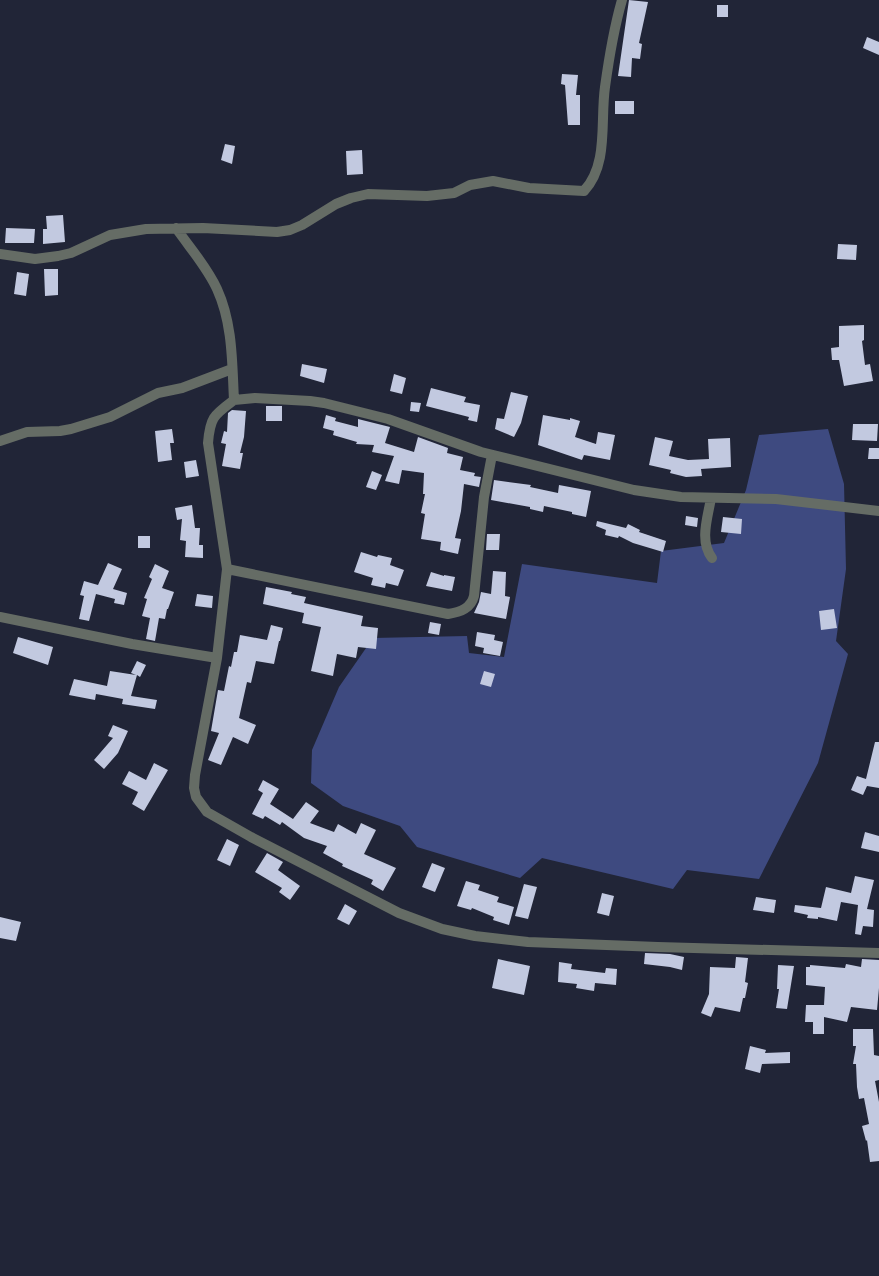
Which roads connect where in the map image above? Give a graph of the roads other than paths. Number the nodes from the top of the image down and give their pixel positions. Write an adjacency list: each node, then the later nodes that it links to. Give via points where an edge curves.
1 (622, 0): 2 (street, via 605,88 598,166 584,191 529,188 493,181 470,185 454,193 426,196 368,194 351,198 302,225 277,232)
2 (176, 228): 3 (street, via 121,232 58,256 35,259); 4 (street, via 217,288 232,350)
3 (0, 254)
4 (232, 369): 5 (street); 6 (street, via 182,388 158,393 110,417 71,429 27,432)
5 (234, 400): 7 (street, via 310,401 388,419); 11 (street, via 212,419 208,443)
6 (0, 441)
7 (492, 455): 8 (street, via 634,490); 11 (street, via 484,496 474,596 461,612 448,614)
8 (711, 498): 9 (street, via 776,499); 10 (street, via 705,533 706,548)
9 (879, 511)
10 (712, 558)
11 (227, 569): 13 (street)
12 (0, 617): 13 (street)
13 (218, 658): 14 (street, via 195,775 194,788 200,804 207,812 251,837 399,913 425,924 474,936 528,942)
14 (879, 952)

